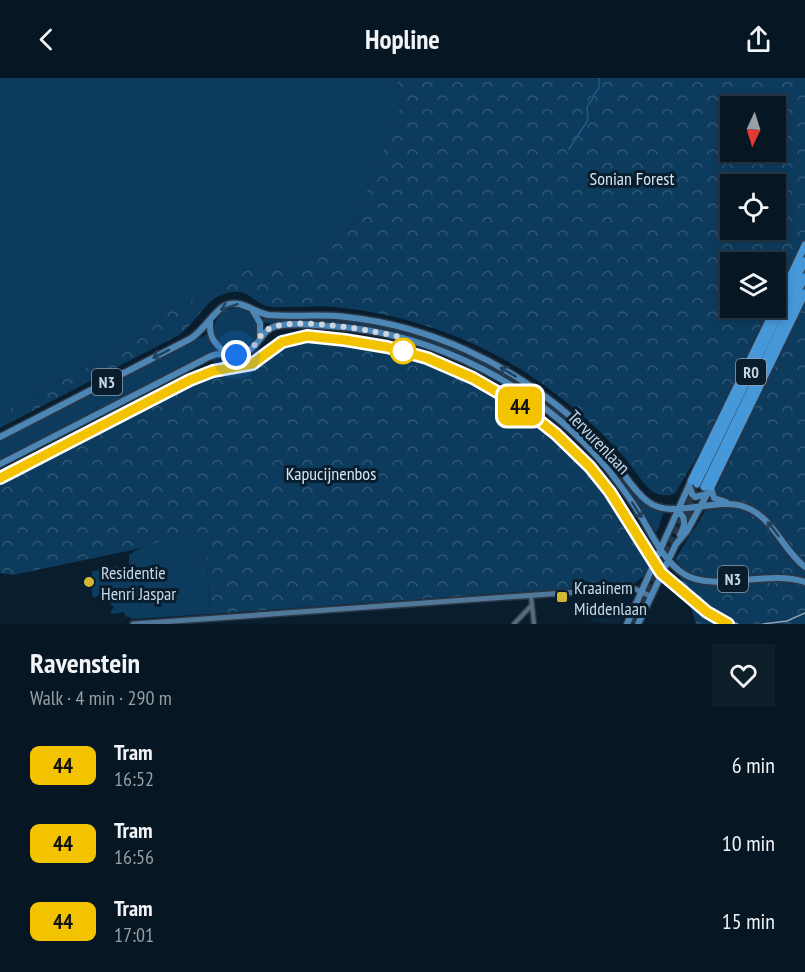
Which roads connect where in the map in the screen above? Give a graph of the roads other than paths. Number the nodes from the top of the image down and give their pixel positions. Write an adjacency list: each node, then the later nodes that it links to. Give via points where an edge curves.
1 (805, 245): 4 (highway)
2 (805, 261): 13 (highway, R0)
3 (805, 277): 13 (highway, R0)
4 (786, 284)
5 (805, 293): 13 (highway)
6 (252, 309): 8 (main road, Tervurenlaan / N3, one-way to 8, via 240,304 226,305); 9 (main road, via 260,323); 16 (main road, Tervurenlaan / N3, one-way to 6, via 652,505 645,500 596,441 545,396 479,356 434,337 379,322 318,315 270,315)
7 (771, 318): 13 (highway)
8 (210, 322): 10 (main road, via 213,341); 11 (main road, Tervurenlaan / N3, one-way to 11, via 190,339)
9 (260, 338): 10 (main road, Tervurenlaan / N3, via 243,354); 18 (main road, Tervurenlaan / N3, one-way to 18, via 265,331 278,326 354,328 431,347 486,372 539,404 588,447 624,490)
10 (228, 354): 12 (main road, Tervurenlaan / N3, via 203,360)
11 (0, 437)
12 (0, 464)
13 (702, 487): 14 (main road, via 716,499); 15 (main road); 16 (main road)
14 (732, 503): 15 (main road, Tervurenlaan); 20 (main road, one-way to 14, via 764,519)
15 (702, 506): 16 (main road, Tervurenlaan); 17 (main road)
16 (680, 509): 17 (main road, via 685,524); 18 (main road)
17 (676, 544): 19 (main road)
18 (662, 549): 19 (main road, Tervurenlaan / N3); 24 (main road)
19 (669, 558): 21 (main road, Tervurenlaan / N3); 22 (main road)
20 (805, 567)
21 (679, 570): 22 (main road); 23 (main road, Tervurenlaan / N3, via 702,581 789,577)
22 (662, 571): 26 (main road)
23 (805, 582)
24 (642, 592): 25 (street, via 633,588); 26 (street); 31 (main road)
25 (531, 596): 27 (street); 28 (street)
26 (650, 596): 32 (main road)
27 (532, 605): 29 (street); 30 (street)
28 (134, 624)
29 (514, 624)
30 (534, 624)
31 (627, 624)
32 (638, 624)

